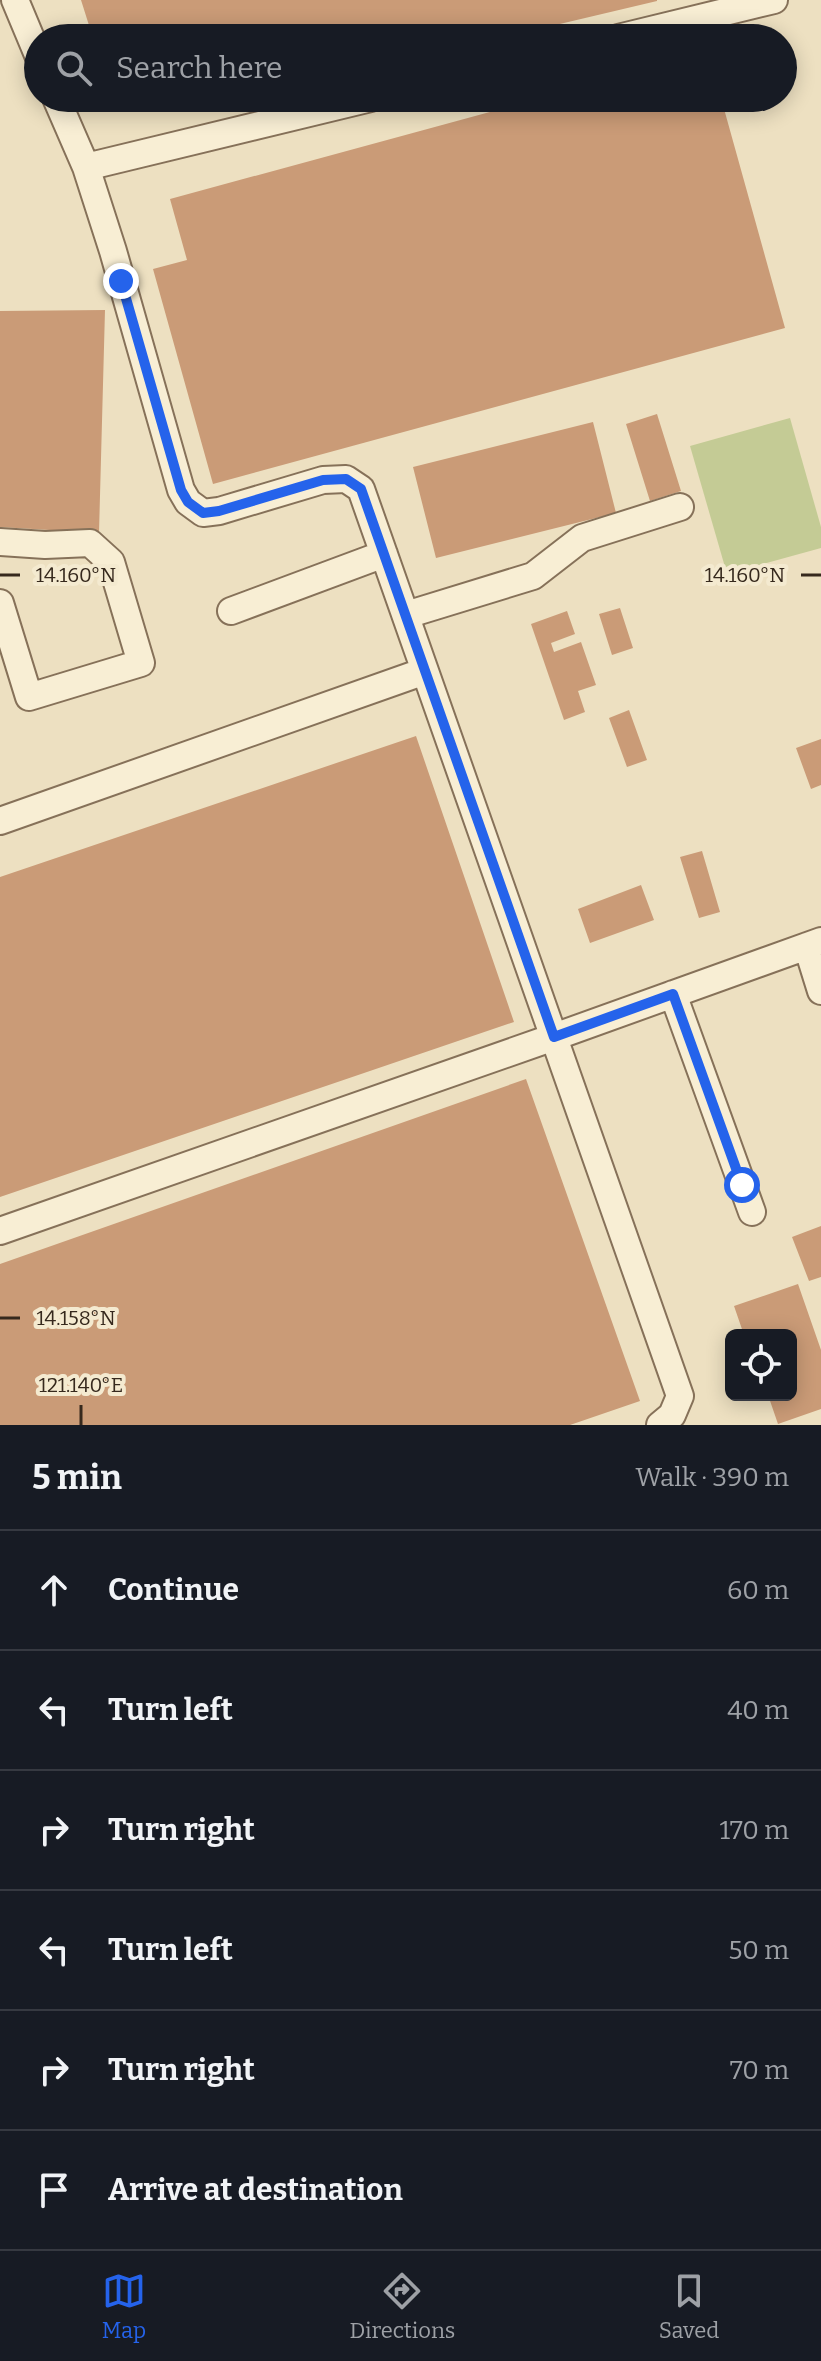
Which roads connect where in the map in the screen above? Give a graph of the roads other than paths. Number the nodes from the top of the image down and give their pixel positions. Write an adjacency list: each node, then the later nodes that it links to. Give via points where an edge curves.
1 (15, 0): 3 (lane)
2 (774, 0): 4 (lane)
3 (25, 24)
4 (675, 24)
5 (62, 112): 7 (lane)
6 (313, 112): 7 (lane)
7 (86, 167): 10 (lane, via 188,502 203,513 219,511 323,480 346,479 361,489)
8 (680, 507): 13 (lane, via 582,538 533,576)
9 (0, 542): 11 (lane, via 90,543 111,562 141,663 29,697)
10 (384, 554): 12 (lane); 13 (lane)
11 (0, 603)
12 (231, 611)
13 (406, 615): 14 (lane)
14 (425, 671): 15 (lane); 19 (lane)
15 (0, 821)
16 (814, 943): 17 (lane); 18 (lane)
17 (821, 991)
18 (673, 994): 19 (lane); 20 (lane)
19 (554, 1037): 21 (lane); 22 (lane, via 680,1396 672,1415)
20 (752, 1212)
21 (0, 1231)
22 (660, 1425)

